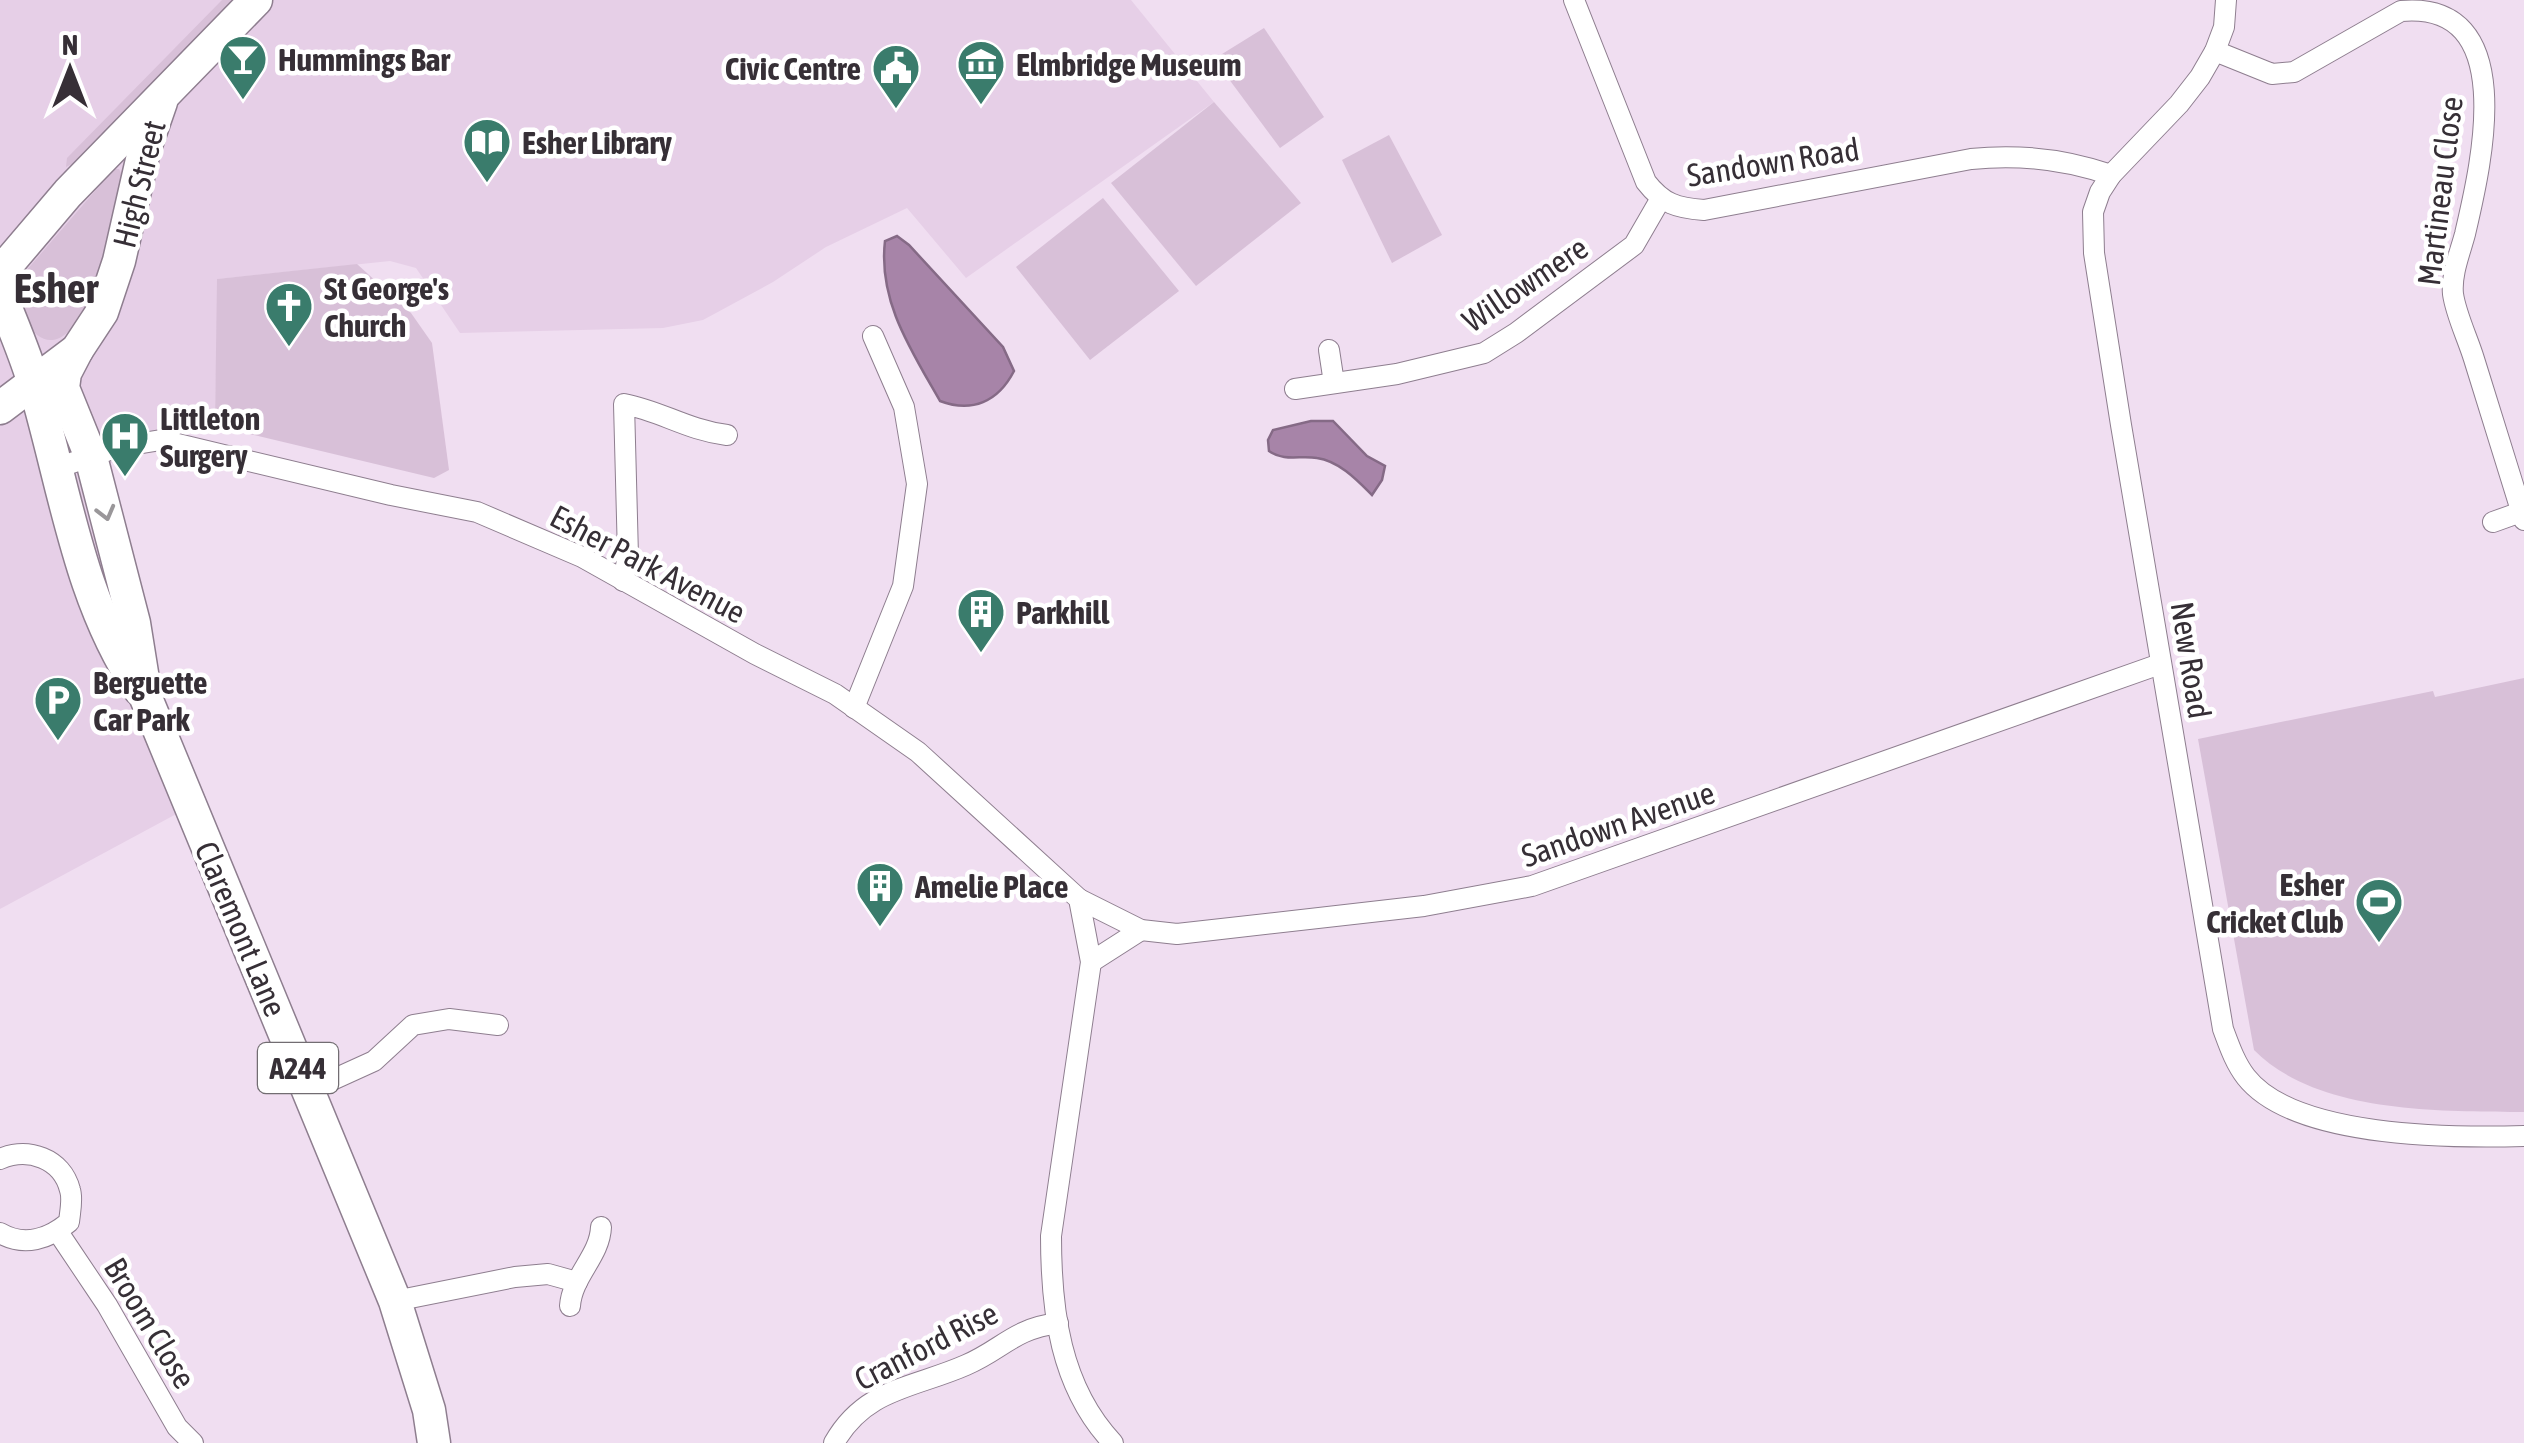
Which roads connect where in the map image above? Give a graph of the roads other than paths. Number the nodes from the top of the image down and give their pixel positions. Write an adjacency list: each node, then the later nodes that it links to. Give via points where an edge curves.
1 (256, 0): 5 (main road, High Street)
2 (1574, 0): 7 (street, Sandown Road, via 1646,182)
3 (2226, 0): 4 (street, New Road)
4 (2216, 51): 6 (street, New Road, via 2180,104); 20 (street, Martineau Close, via 2272,74 2294,72 2416,8 2435,9 2470,33 2485,94 2453,293)
5 (164, 93): 8 (main road, High Street); 11 (main road, High Street, via 110,294)
6 (2111, 175): 7 (street, Sandown Road, via 2081,164 2008,156 1704,210); 23 (street, New Road, via 2094,212 2094,253)
7 (1660, 200): 14 (street, Willowmere, via 1634,245 1484,354)
8 (0, 273)
9 (0, 293): 13 (main road, Claremont Lane / A244)
10 (873, 336): 25 (street, via 904,407 917,484 903,586)
11 (77, 350): 13 (main road, High Street); 18 (main road, Claremont Lane / A244, via 64,388)
12 (1329, 350): 14 (street)
13 (34, 382): 16 (main road, High Street); 19 (main road, Claremont Lane / A244)
14 (1334, 383): 15 (street, Willowmere)
15 (1296, 389)
16 (0, 408)
17 (727, 435): 22 (street, via 698,432 623,395)
18 (91, 456): 19 (street, Esher Park Avenue); 22 (street, Esher Park Avenue, via 175,442 459,507); 24 (main road, Claremont Lane / A244, one-way to 24)
19 (57, 468): 24 (main road, Claremont Lane / A244, via 107,633)
20 (2523, 516): 21 (street, Martineau Close)
21 (2494, 522)
22 (624, 581): 25 (street, Esher Park Avenue)
23 (2160, 664): 27 (street, Sandown Avenue, via 1507,893 1219,931); 31 (street, New Road, via 2223,1028 2247,1078 2291,1108 2345,1125)
24 (146, 698): 30 (main road, Claremont Lane / A244)
25 (854, 708): 26 (street, Esher Park Avenue, via 918,752)
26 (1078, 899): 27 (street, Sandown Avenue); 28 (street)
27 (1141, 930): 28 (street)
28 (1090, 962): 39 (street, via 1050,1236)
29 (498, 1025): 30 (street, via 449,1018 412,1025 374,1061)
30 (308, 1091): 37 (main road, Claremont Lane / A244)
31 (2524, 1136)
32 (0, 1159): 34 (street, via 38,1155 62,1174 71,1192 69,1222)
33 (601, 1227): 36 (street, via 601,1241)
34 (58, 1232): 35 (street, via 38,1240); 40 (street, Broom Close)
35 (0, 1233)
36 (577, 1282): 37 (street, via 548,1274 515,1277); 38 (street)
37 (395, 1301): 41 (main road, Claremont Lane / A244)
38 (570, 1306)
39 (1058, 1324): 42 (street, Cranford Rise, via 1034,1326 968,1364 884,1395 862,1409); 43 (street, via 1074,1386)
40 (192, 1443)
41 (434, 1443)
42 (834, 1443)
43 (1113, 1443)

